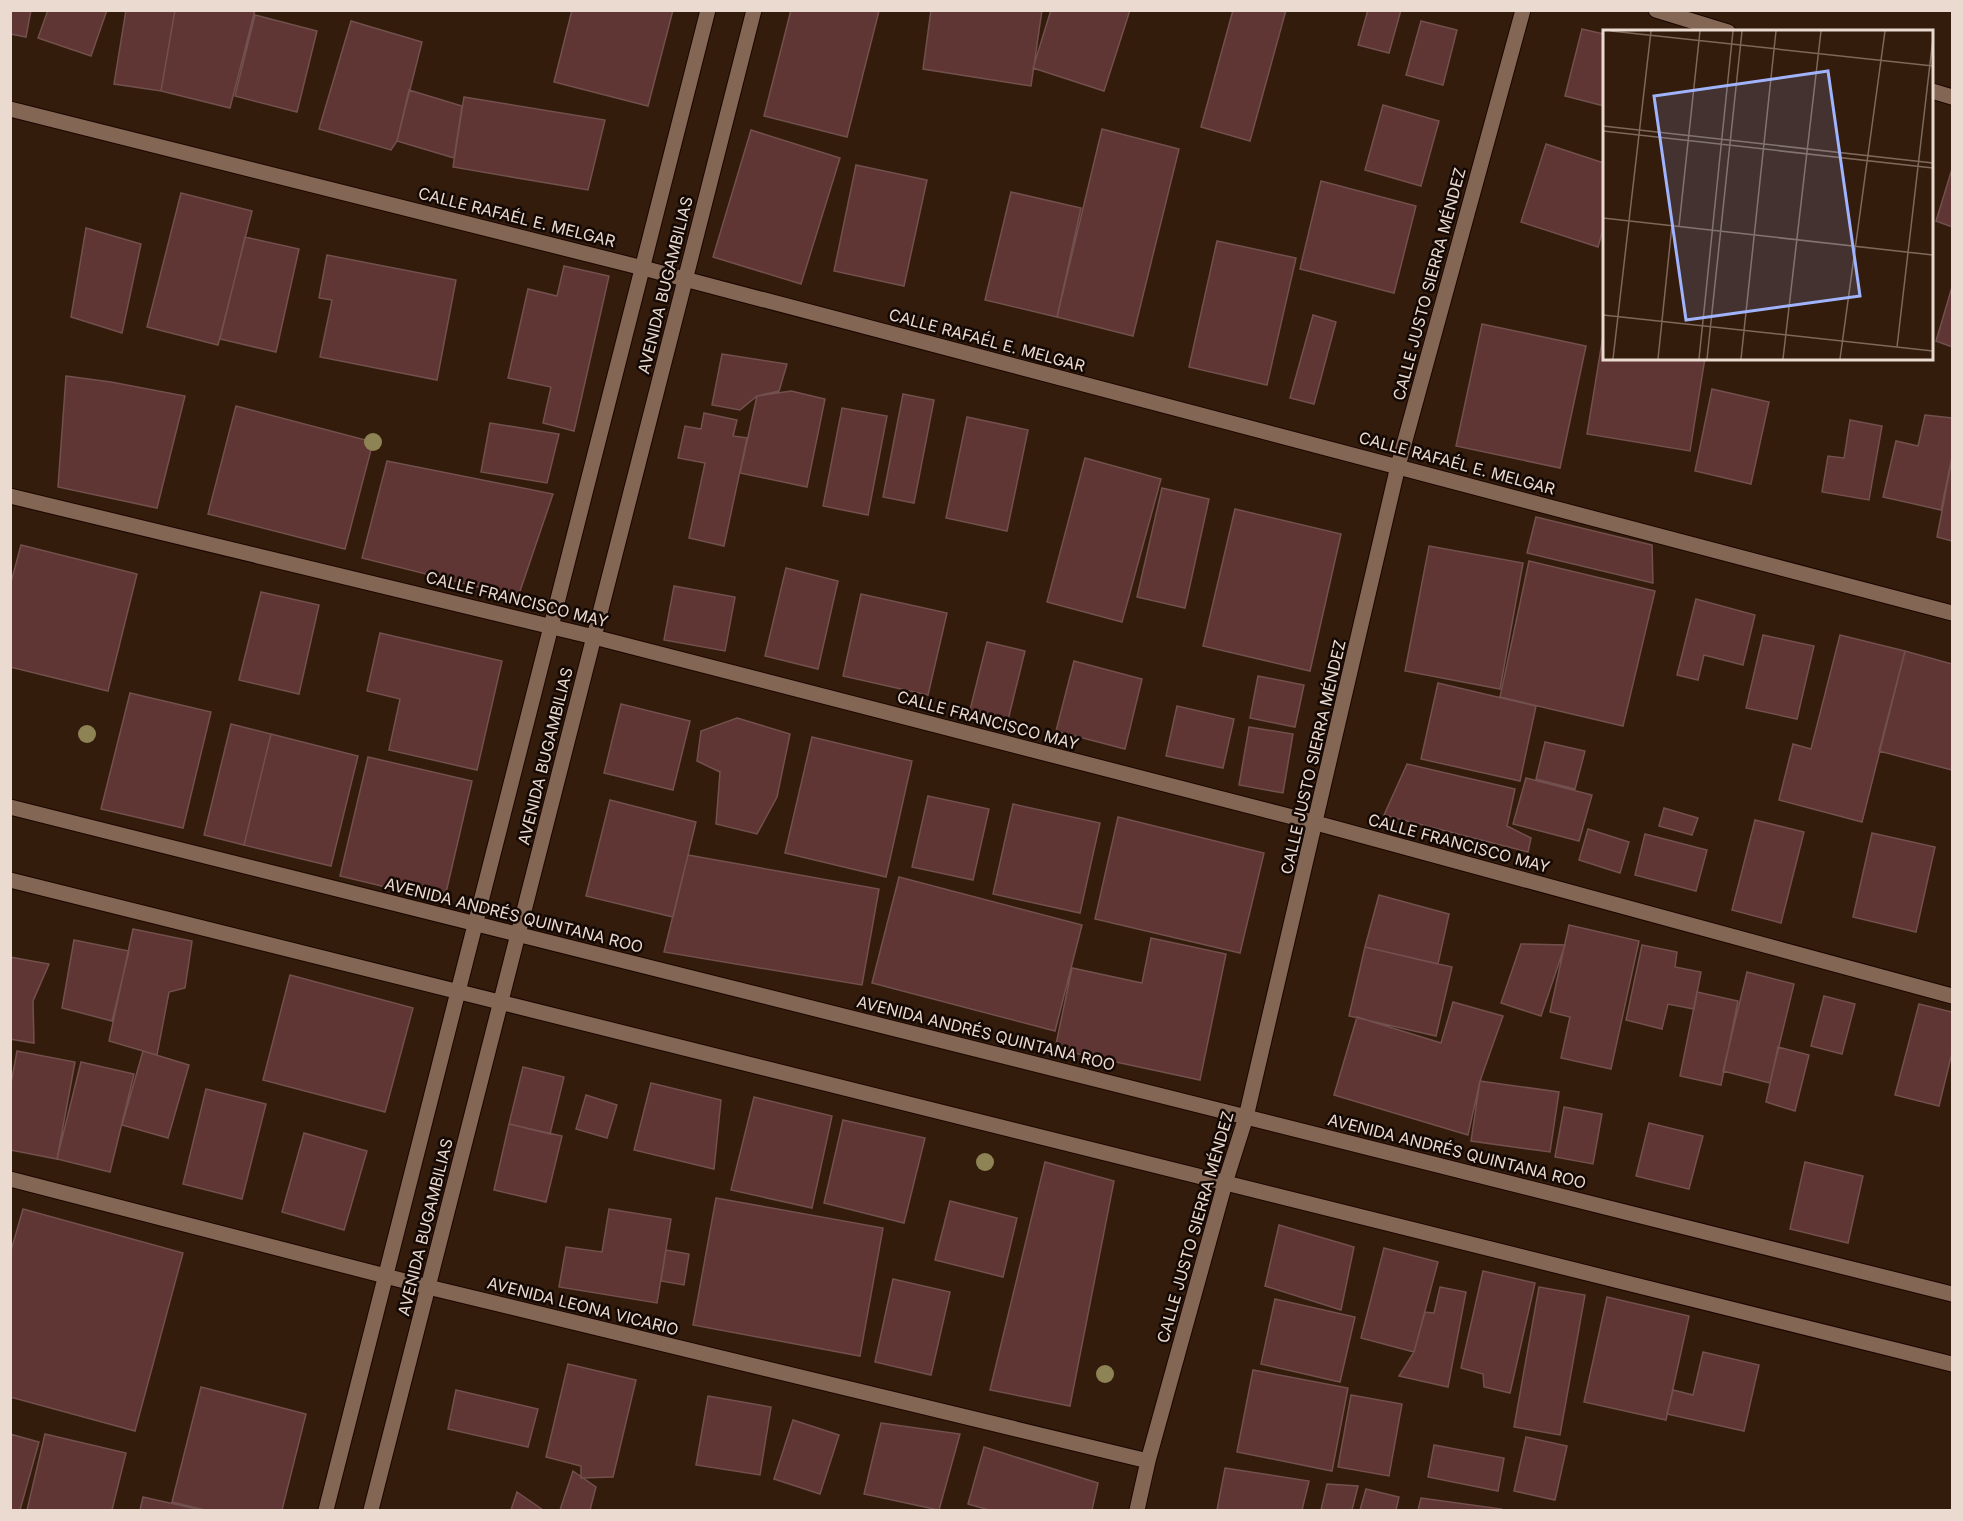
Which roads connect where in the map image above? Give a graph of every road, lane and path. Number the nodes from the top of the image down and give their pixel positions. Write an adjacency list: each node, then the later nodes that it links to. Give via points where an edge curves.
1 (708, 10): 9 (main road, AVENIDA BUGAMBILIAS)
2 (754, 10): 10 (main road, AVENIDA BUGAMBILIAS)
3 (1523, 10): 11 (main road, CALLE JUSTO SIERRA MÉNDEZ)
4 (1656, 10): 5 (main road)
5 (1721, 30)
6 (1933, 91): 7 (main road)
7 (1953, 97)
8 (10, 109): 9 (main road, CALLE RAFAÉL E. MELGAR)
9 (643, 268): 10 (main road, CALLE RAFAÉL E. MELGAR); 14 (main road, AVENIDA BUGAMBILIAS)
10 (685, 279): 11 (main road, CALLE RAFAÉL E. MELGAR); 15 (main road, AVENIDA BUGAMBILIAS)
11 (1398, 466): 13 (main road, CALLE RAFAÉL E. MELGAR); 17 (main road, CALLE JUSTO SIERRA MÉNDEZ)
12 (10, 496): 14 (main road, CALLE FRANCISCO MAY)
13 (1953, 614)
14 (552, 626): 15 (main road, CALLE FRANCISCO MAY); 19 (main road, AVENIDA BUGAMBILIAS)
15 (594, 637): 17 (main road, CALLE FRANCISCO MAY); 20 (main road, AVENIDA BUGAMBILIAS)
16 (10, 807): 19 (main road, AVENIDA ANDRÉS QUINTANA ROO)
17 (1316, 823): 22 (main road, CALLE FRANCISCO MAY); 24 (main road, CALLE JUSTO SIERRA MÉNDEZ)
18 (10, 880): 21 (main road)
19 (476, 924): 20 (main road, AVENIDA ANDRÉS QUINTANA ROO); 21 (main road, AVENIDA BUGAMBILIAS)
20 (518, 934): 23 (main road, AVENIDA BUGAMBILIAS); 24 (main road, AVENIDA ANDRÉS QUINTANA ROO)
21 (458, 992): 23 (main road); 27 (main road, AVENIDA BUGAMBILIAS)
22 (1953, 996)
23 (501, 1002): 26 (main road); 28 (main road, AVENIDA BUGAMBILIAS)
24 (1246, 1117): 26 (main road, CALLE JUSTO SIERRA MÉNDEZ); 29 (main road, AVENIDA ANDRÉS QUINTANA ROO)
25 (10, 1179): 27 (main road, AVENIDA LEONA VICARIO)
26 (1226, 1183): 30 (main road); 31 (main road, CALLE JUSTO SIERRA MÉNDEZ)
27 (386, 1276): 28 (main road, AVENIDA LEONA VICARIO); 32 (main road, AVENIDA BUGAMBILIAS)
28 (428, 1287): 31 (main road, AVENIDA LEONA VICARIO); 33 (main road, AVENIDA BUGAMBILIAS)
29 (1953, 1294)
30 (1953, 1364)
31 (1148, 1461): 34 (main road, CALLE JUSTO SIERRA MÉNDEZ)
32 (326, 1510)
33 (370, 1510)
34 (1137, 1510)

